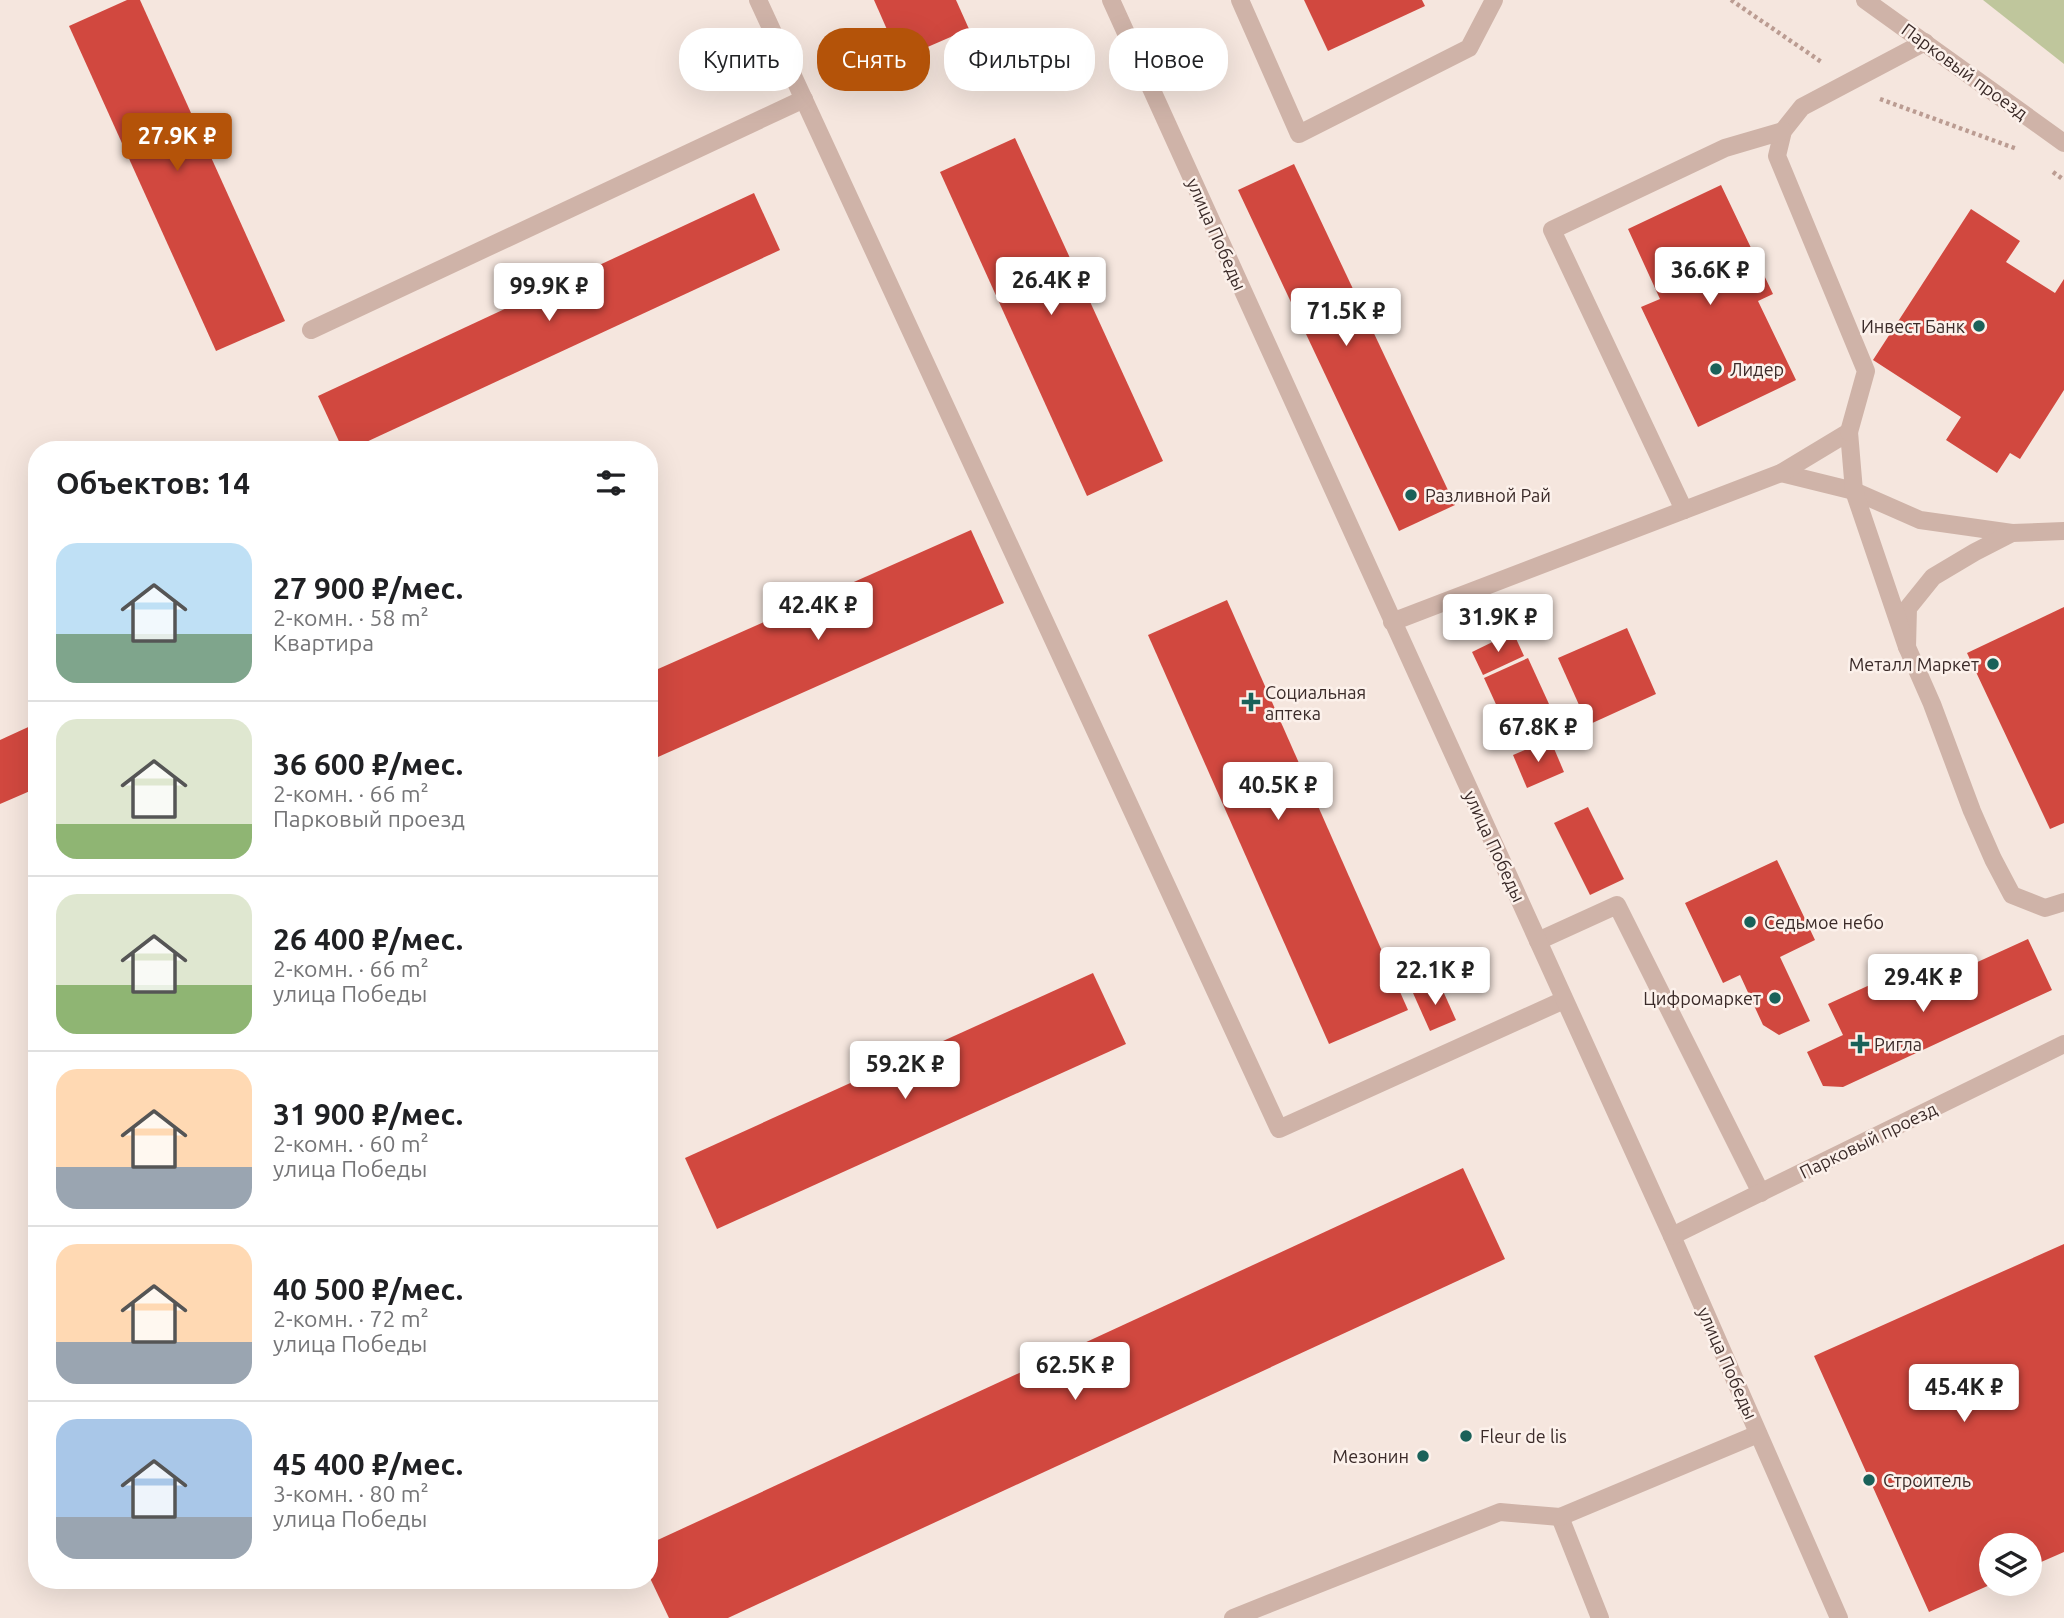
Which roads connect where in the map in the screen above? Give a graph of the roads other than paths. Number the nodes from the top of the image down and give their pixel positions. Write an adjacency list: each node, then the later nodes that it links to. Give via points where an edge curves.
1 (758, 0): 7 (street)
2 (1111, 0): 17 (street, улица Победы)
3 (1240, 0): 4 (street, via 1299,134 1469,48)
4 (1494, 0)
5 (1865, 0): 6 (street, Парковый проезд)
6 (1925, 42): 8 (street, via 1802,107); 9 (street, Парковый проезд)
7 (804, 99): 10 (street); 21 (street, via 1279,1129)
8 (1783, 131): 11 (street, via 1777,156 1866,371); 14 (street, via 1725,148 1552,230)
9 (2064, 143)
10 (311, 330)
11 (1849, 432): 12 (street); 13 (street)
12 (1781, 473): 13 (street); 14 (street)
13 (1854, 491): 16 (street, via 1920,520); 18 (street)
14 (1684, 510): 17 (street)
15 (2064, 531): 16 (street)
16 (2012, 533): 18 (street, via 1933,577 1908,608)
17 (1392, 622): 20 (street, улица Победы)
18 (1907, 647): 19 (street, via 1977,823 2012,895 2045,908)
19 (2064, 902)
20 (1538, 941): 21 (street, улица Победы); 23 (street, via 1617,905)
21 (1564, 1000): 24 (street, улица Победы)
22 (2064, 1044): 23 (street, Парковый проезд)
23 (1761, 1192): 24 (street, Парковый проезд)
24 (1672, 1236): 25 (street, улица Победы)
25 (1758, 1433): 26 (street); 29 (street, улица Победы)
26 (1560, 1517): 27 (street, via 1500,1512); 28 (street)
27 (1234, 1618)
28 (1600, 1618)
29 (1839, 1618)

